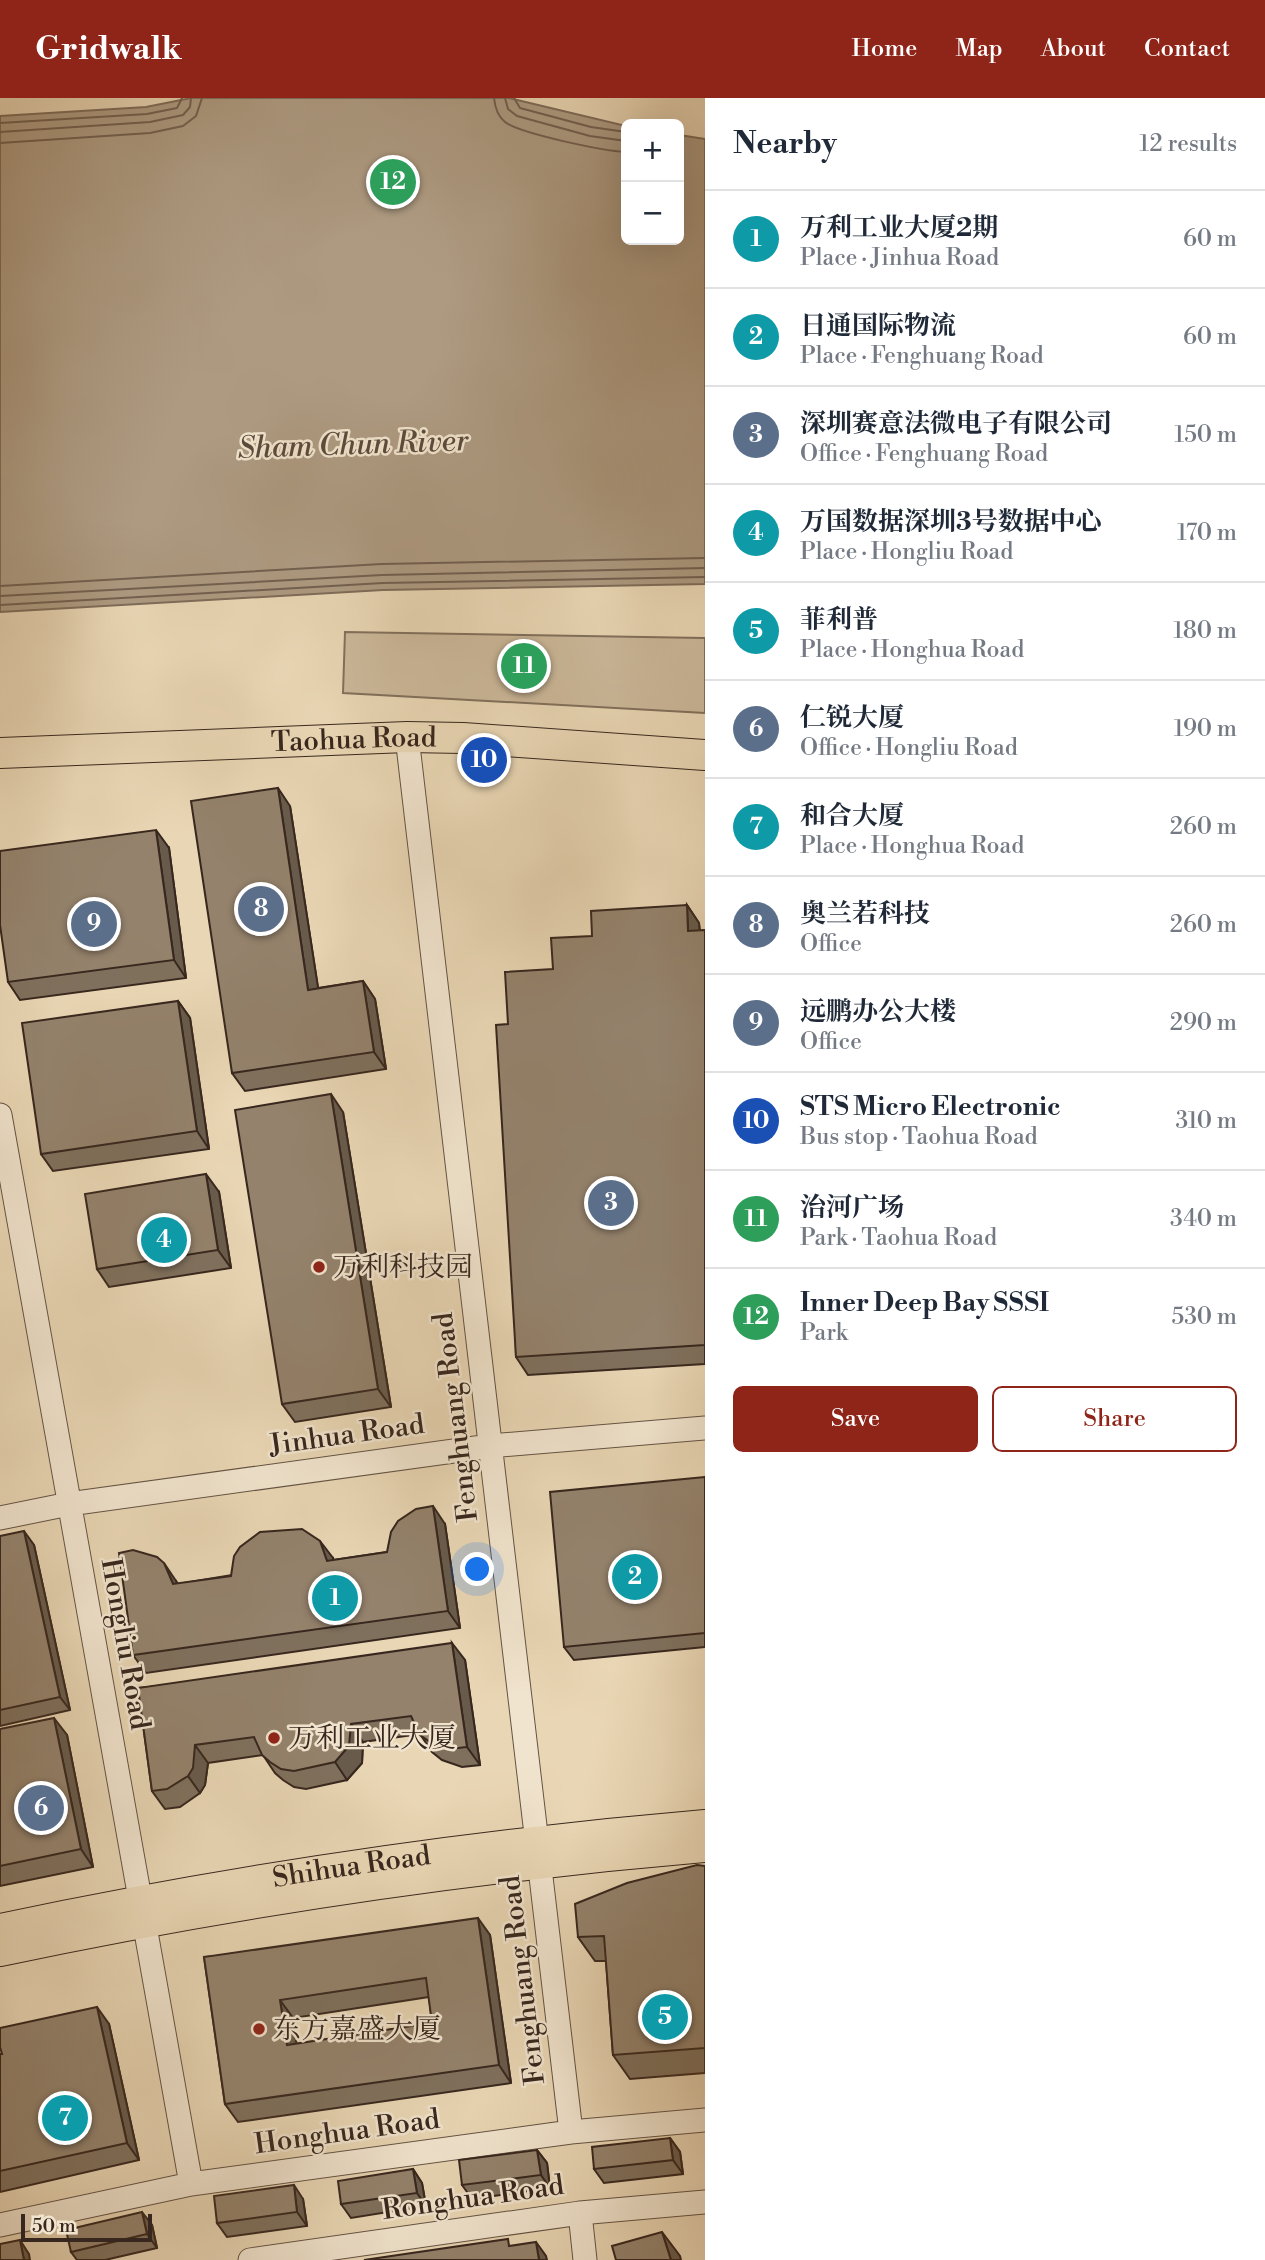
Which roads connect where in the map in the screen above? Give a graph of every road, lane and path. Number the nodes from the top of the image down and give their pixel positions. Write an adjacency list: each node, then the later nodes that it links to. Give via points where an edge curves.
1 (407, 737): 2 (main road, Taohua Road); 3 (main road, Taohua Road); 6 (street, Fenghuang Road)
2 (0, 753)
3 (705, 755)
4 (0, 1115): 7 (street, Hongliu Road)
5 (705, 1428): 6 (street, Jinhua Road)
6 (490, 1446): 7 (street, Jinhua Road); 11 (street, Fenghuang Road)
7 (69, 1504): 8 (street, Jinhua Road); 12 (street, Hongliu Road)
8 (0, 1518)
9 (705, 1825): 11 (main road, Shihua Road)
10 (705, 1847): 11 (main road, Shihua Road)
11 (538, 1852): 12 (main road, Shihua Road); 16 (street, Fenghuang Road)
12 (142, 1911): 13 (main road, Shihua Road); 14 (main road, Shihua Road); 17 (street, Hongliu Road)
13 (0, 1929)
14 (0, 1951)
15 (705, 2120): 16 (street, Honghua Road)
16 (570, 2132): 17 (street, Honghua Road)
17 (191, 2183): 20 (street, Honghua Road)
18 (705, 2202): 19 (street, Ronghua Road)
19 (580, 2213): 21 (street, Ronghua Road); 22 (street)
20 (0, 2225)
21 (250, 2260)
22 (585, 2260)

